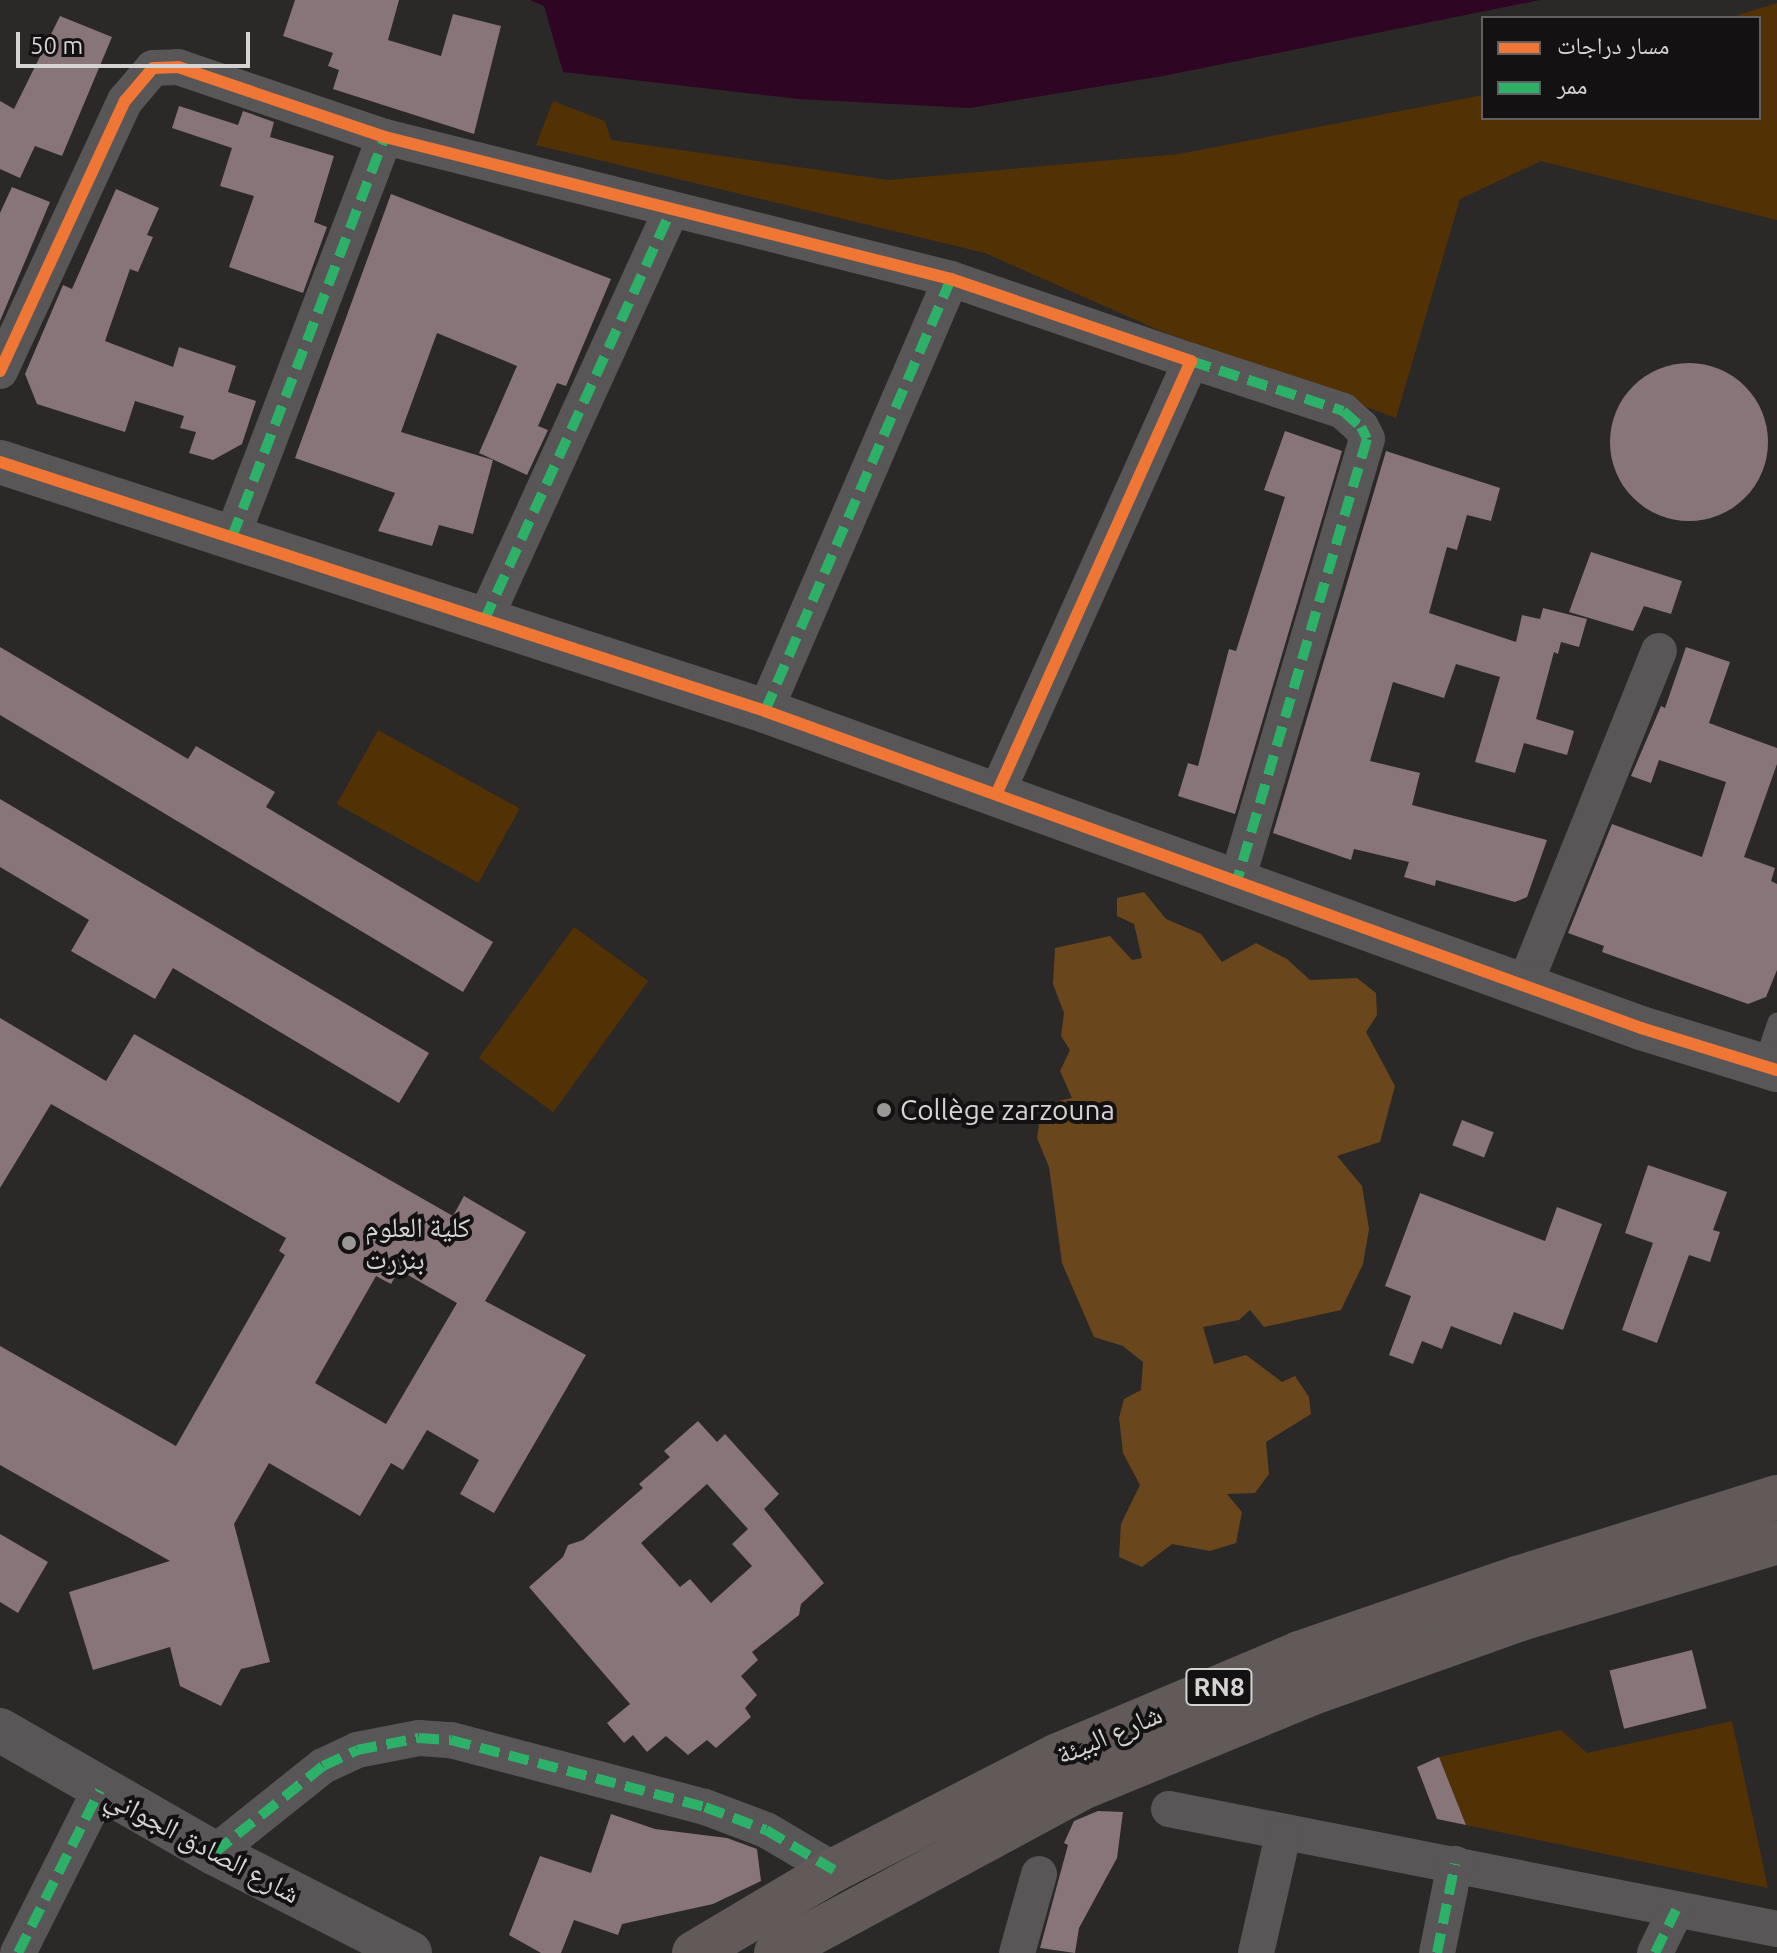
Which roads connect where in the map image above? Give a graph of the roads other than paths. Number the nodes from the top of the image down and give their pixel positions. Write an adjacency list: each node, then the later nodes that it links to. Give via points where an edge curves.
1 (385, 137): 2 (street); 5 (street, via 178,67 153,68 125,101); 7 (street)
2 (670, 212): 3 (street); 8 (street)
3 (951, 279): 4 (street); 10 (street)
4 (1191, 361): 11 (street); 12 (street, via 1343,411 1367,439)
5 (0, 371)
6 (0, 462): 7 (street)
7 (232, 537): 8 (street)
8 (484, 621): 10 (street)
9 (1659, 651): 13 (street)
10 (765, 711): 11 (street)
11 (996, 794): 12 (street)
12 (1237, 880): 13 (street)
13 (1525, 984): 15 (street)
14 (1777, 1021): 15 (lane)
15 (1770, 1068)
16 (1777, 1497): 24 (main road, شارع البيئة / RN8, via 1299,1653 1058,1755)
17 (1777, 1542): 31 (main road, شارع البيئة / RN8, via 1521,1619 1253,1718 1080,1789)
18 (0, 1730): 19 (street, شارع الصادق الجواني)
19 (100, 1790): 22 (street, شارع الصادق الجواني); 28 (street)
20 (1169, 1809): 21 (street)
21 (1283, 1835): 23 (street); 33 (street)
22 (214, 1853): 24 (street, via 323,1766 357,1750 419,1738 451,1740 705,1807 766,1830); 29 (street, شارع الصادق الجواني)
23 (1455, 1864): 26 (street); 34 (street)
24 (834, 1870): 30 (main road, شارع البيئة / RN8)
25 (1039, 1874): 32 (street)
26 (1676, 1910): 27 (street); 35 (street)
27 (1777, 1929)
28 (18, 1953)
29 (410, 1953)
30 (694, 1953)
31 (776, 1953)
32 (1017, 1953)
33 (1256, 1953)
34 (1437, 1953)
35 (1655, 1953)

